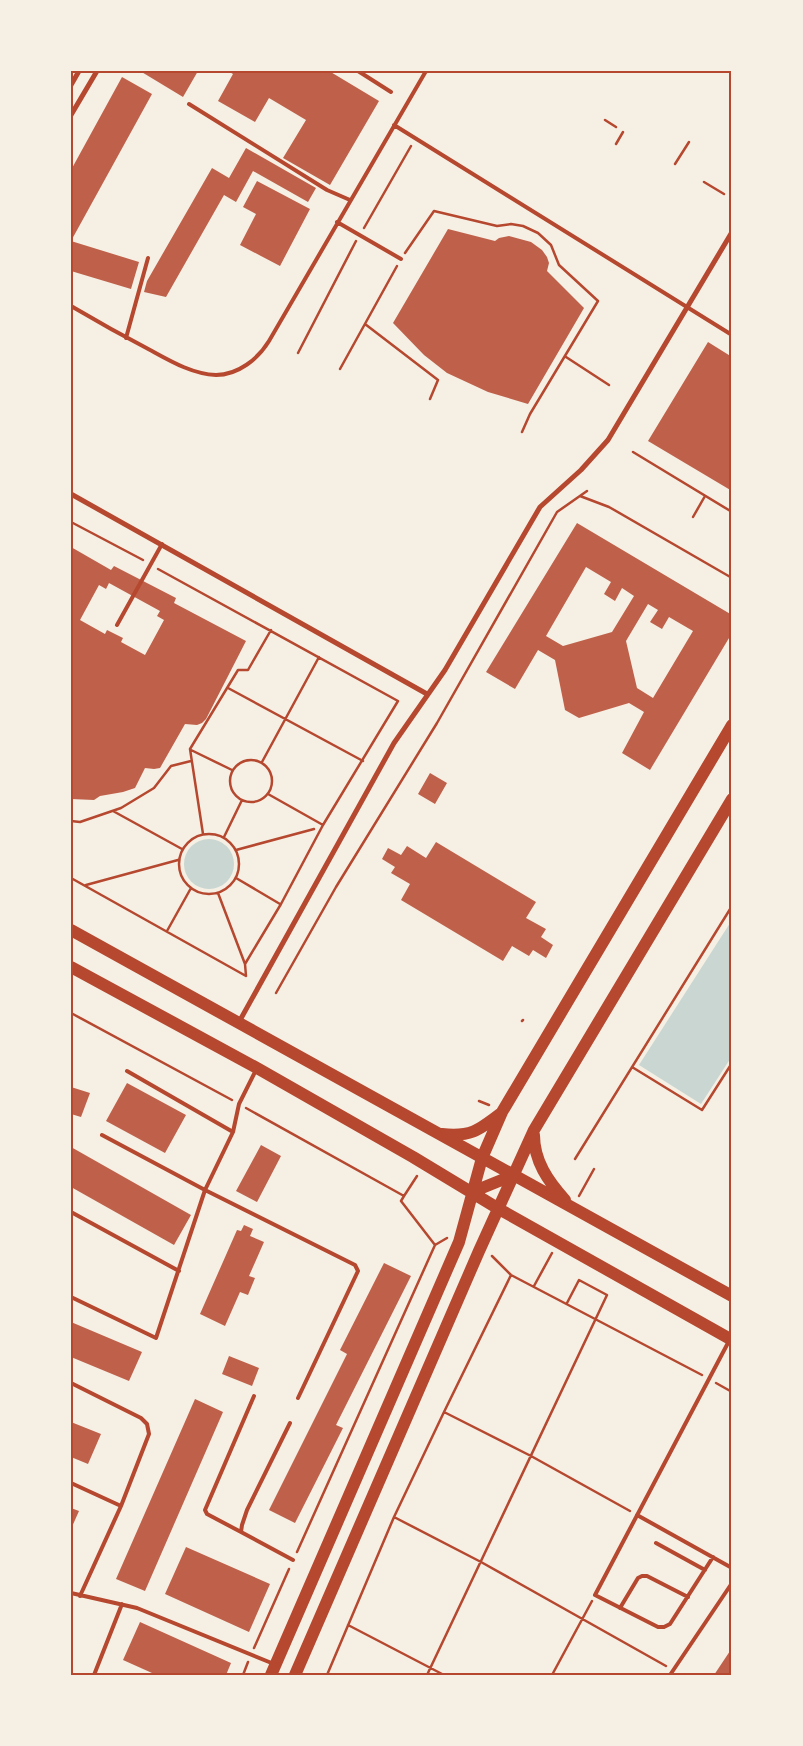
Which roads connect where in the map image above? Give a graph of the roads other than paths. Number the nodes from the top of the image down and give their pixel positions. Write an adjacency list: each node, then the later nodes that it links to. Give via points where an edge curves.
1 (79, 71): 5 (street)
2 (97, 71): 8 (street)
3 (358, 71): 6 (lane)
4 (426, 71): 9 (lane)
5 (71, 85)
6 (391, 92)
7 (189, 104): 10 (lane, via 327,190)
8 (71, 115)
9 (394, 125): 10 (lane); 16 (lane)
10 (350, 200): 11 (lane)
11 (337, 222): 14 (lane); 18 (lane, via 262,354 245,366 216,375 188,370)
12 (732, 232): 16 (street)
13 (148, 258): 18 (lane)
14 (401, 259)
15 (71, 306): 18 (lane)
16 (687, 307): 17 (lane); 22 (street, via 608,440 540,507 445,670)
17 (732, 335)
18 (126, 338)
19 (71, 494): 20 (street)
20 (162, 544): 21 (lane); 22 (street)
21 (117, 625)
22 (427, 694): 27 (street, via 394,743)
23 (732, 725): 30 (main road)
24 (732, 799): 31 (main road)
25 (71, 930): 27 (main road)
26 (71, 967): 28 (main road)
27 (238, 1023): 33 (main road)
28 (257, 1068): 32 (lane, via 239,1104); 38 (main road)
29 (127, 1071): 32 (lane)
30 (502, 1112): 33 (main road, via 473,1133 455,1136); 35 (main road)
31 (534, 1130): 36 (main road); 39 (main road, via 534,1148 541,1168 552,1184)
32 (233, 1132): 37 (lane)
33 (438, 1133): 35 (main road)
34 (102, 1135): 37 (lane)
35 (482, 1158): 36 (main road); 38 (main road)
36 (514, 1175): 38 (main road); 39 (main road); 40 (main road)
37 (205, 1190): 42 (lane); 48 (lane, via 355,1265 358,1272)
38 (472, 1192): 40 (main road); 65 (main road, via 459,1242)
39 (576, 1202): 43 (main road, via 598,1222)
40 (499, 1209): 45 (main road); 67 (main road)
41 (71, 1212): 42 (lane)
42 (179, 1271): 44 (lane, via 156,1338)
43 (732, 1296)
44 (71, 1297)
45 (731, 1339): 52 (lane)
46 (71, 1383): 51 (lane, via 148,1424 149,1434)
47 (254, 1396): 53 (lane, via 205,1510)
48 (298, 1398)
49 (290, 1423): 53 (lane, via 247,1510)
50 (71, 1483): 51 (lane)
51 (121, 1506): 61 (lane)
52 (637, 1515): 55 (lane); 64 (lane, via 595,1595)
53 (241, 1532): 56 (lane)
54 (656, 1543): 58 (lane)
55 (713, 1557): 57 (lane); 58 (lane)
56 (293, 1560)
57 (732, 1568)
58 (705, 1570): 62 (lane)
59 (732, 1583): 68 (lane)
60 (71, 1593): 61 (lane)
61 (80, 1596): 63 (lane)
62 (688, 1597): 64 (lane, via 670,1624 664,1627); 64 (lane, via 642,1576)
63 (122, 1604): 65 (lane, via 252,1654); 66 (lane)
64 (620, 1608)
65 (273, 1670)
66 (94, 1675)
67 (295, 1675)
68 (670, 1675)

